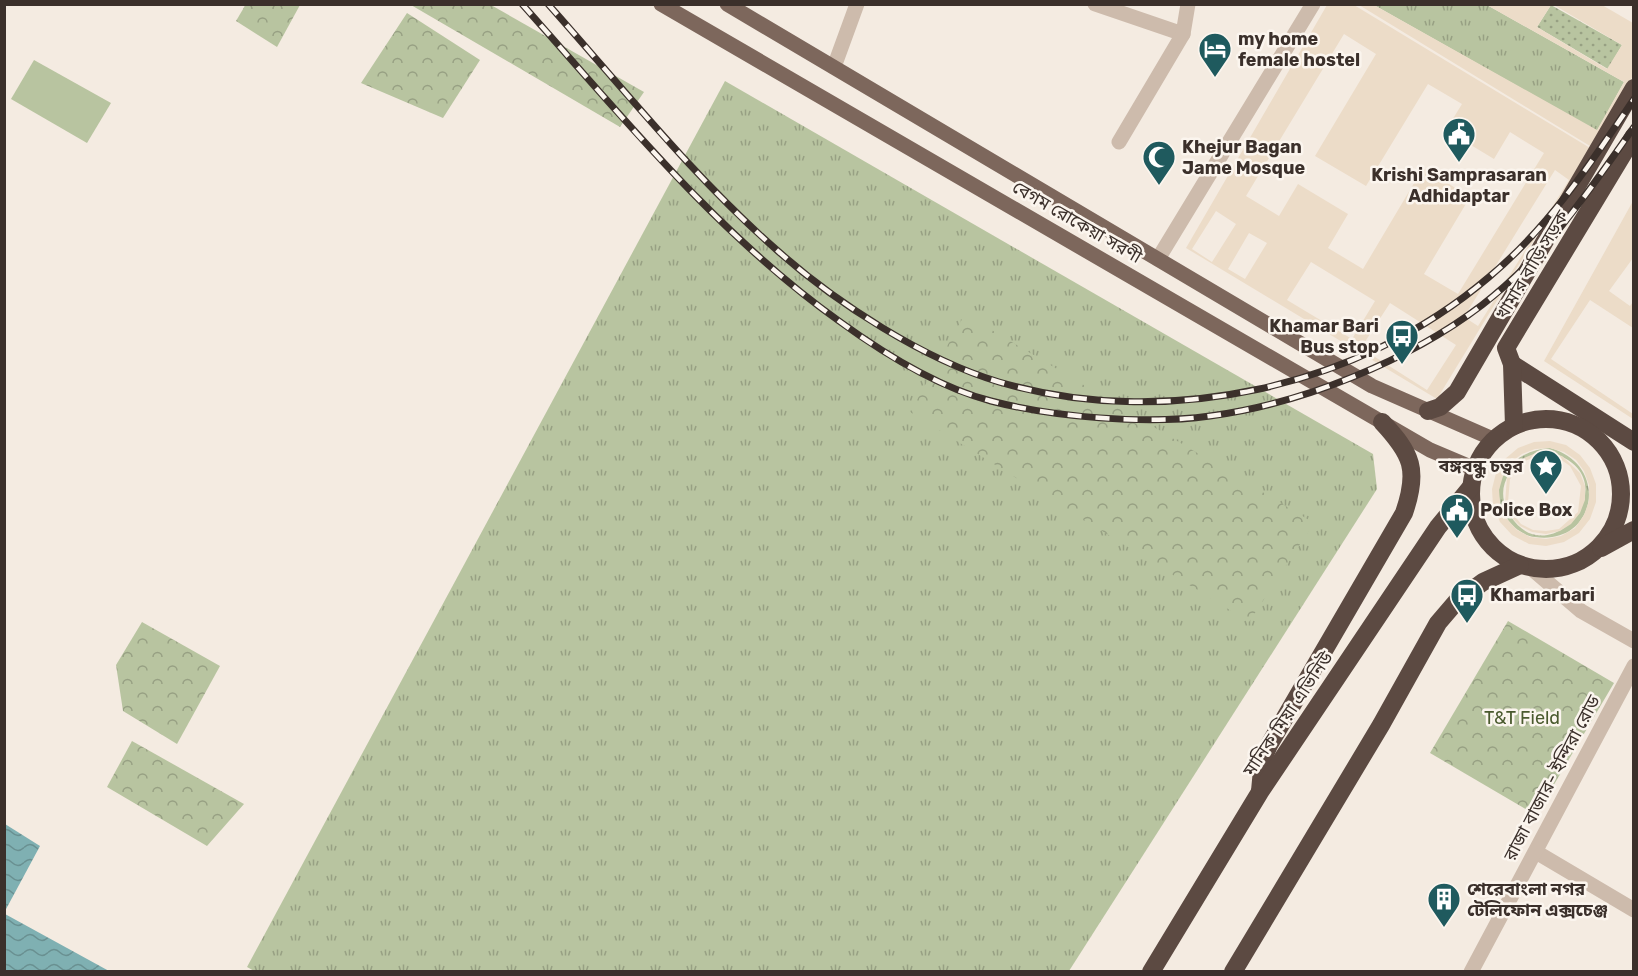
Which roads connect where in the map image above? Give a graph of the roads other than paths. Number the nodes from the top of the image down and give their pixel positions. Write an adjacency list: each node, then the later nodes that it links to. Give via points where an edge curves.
1 (661, 4): 15 (main road, বেগম রোকেয়া সরণী)
2 (727, 4): 8 (main road, বেগম রোকেয়া সরণী)
3 (857, 4): 8 (street)
4 (1095, 4): 7 (street)
5 (1188, 4): 7 (street)
6 (1313, 4): 12 (street)
7 (1182, 34): 11 (street)
8 (834, 67): 12 (main road, বেগম রোকেয়া সরণী)
9 (1634, 88): 14 (highway, via 1457,392 1440,407)
10 (1634, 136): 13 (highway, খামার বাড়ি সড়ক, via 1506,348)
11 (1119, 142)
12 (1158, 260): 14 (main road, বেগম রোকেয়া সরণী, via 1372,386)
13 (1512, 364): 16 (highway, খামার বাড়ি সড়ক); 18 (highway)
14 (1428, 411): 17 (main road, বেগম রোকেয়া সরণী)
15 (1382, 422): 19 (main road, বেগম রোকেয়া সরণী); 25 (highway, via 1409,458 1411,494 1404,513 1269,745 1263,759)
16 (1514, 426): 17 (highway); 21 (highway, via 1544,418 1575,424 1589,432 1610,454 1621,484 1621,500 1612,530)
17 (1493, 440): 19 (highway)
18 (1634, 442)
19 (1473, 478): 22 (highway, via 1473,514 1480,530 1504,556); 25 (highway, মানিক মিয়া এভিনিউ)
20 (1634, 530): 21 (highway)
21 (1594, 551): 22 (highway, via 1566,566)
22 (1526, 566): 23 (street, via 1581,610); 29 (highway, via 1483,582 1456,602 1438,623)
23 (1634, 641)
24 (1632, 670): 26 (street, রাজা বাজার- ইন্দিরা রোড)
25 (1260, 792): 28 (highway, মানিক মিয়া এভিনিউ)
26 (1536, 852): 27 (street); 30 (street, রাজা বাজার- ইন্দিরা রোড)
27 (1634, 910)
28 (1151, 972)
29 (1233, 972)
30 (1472, 972)

